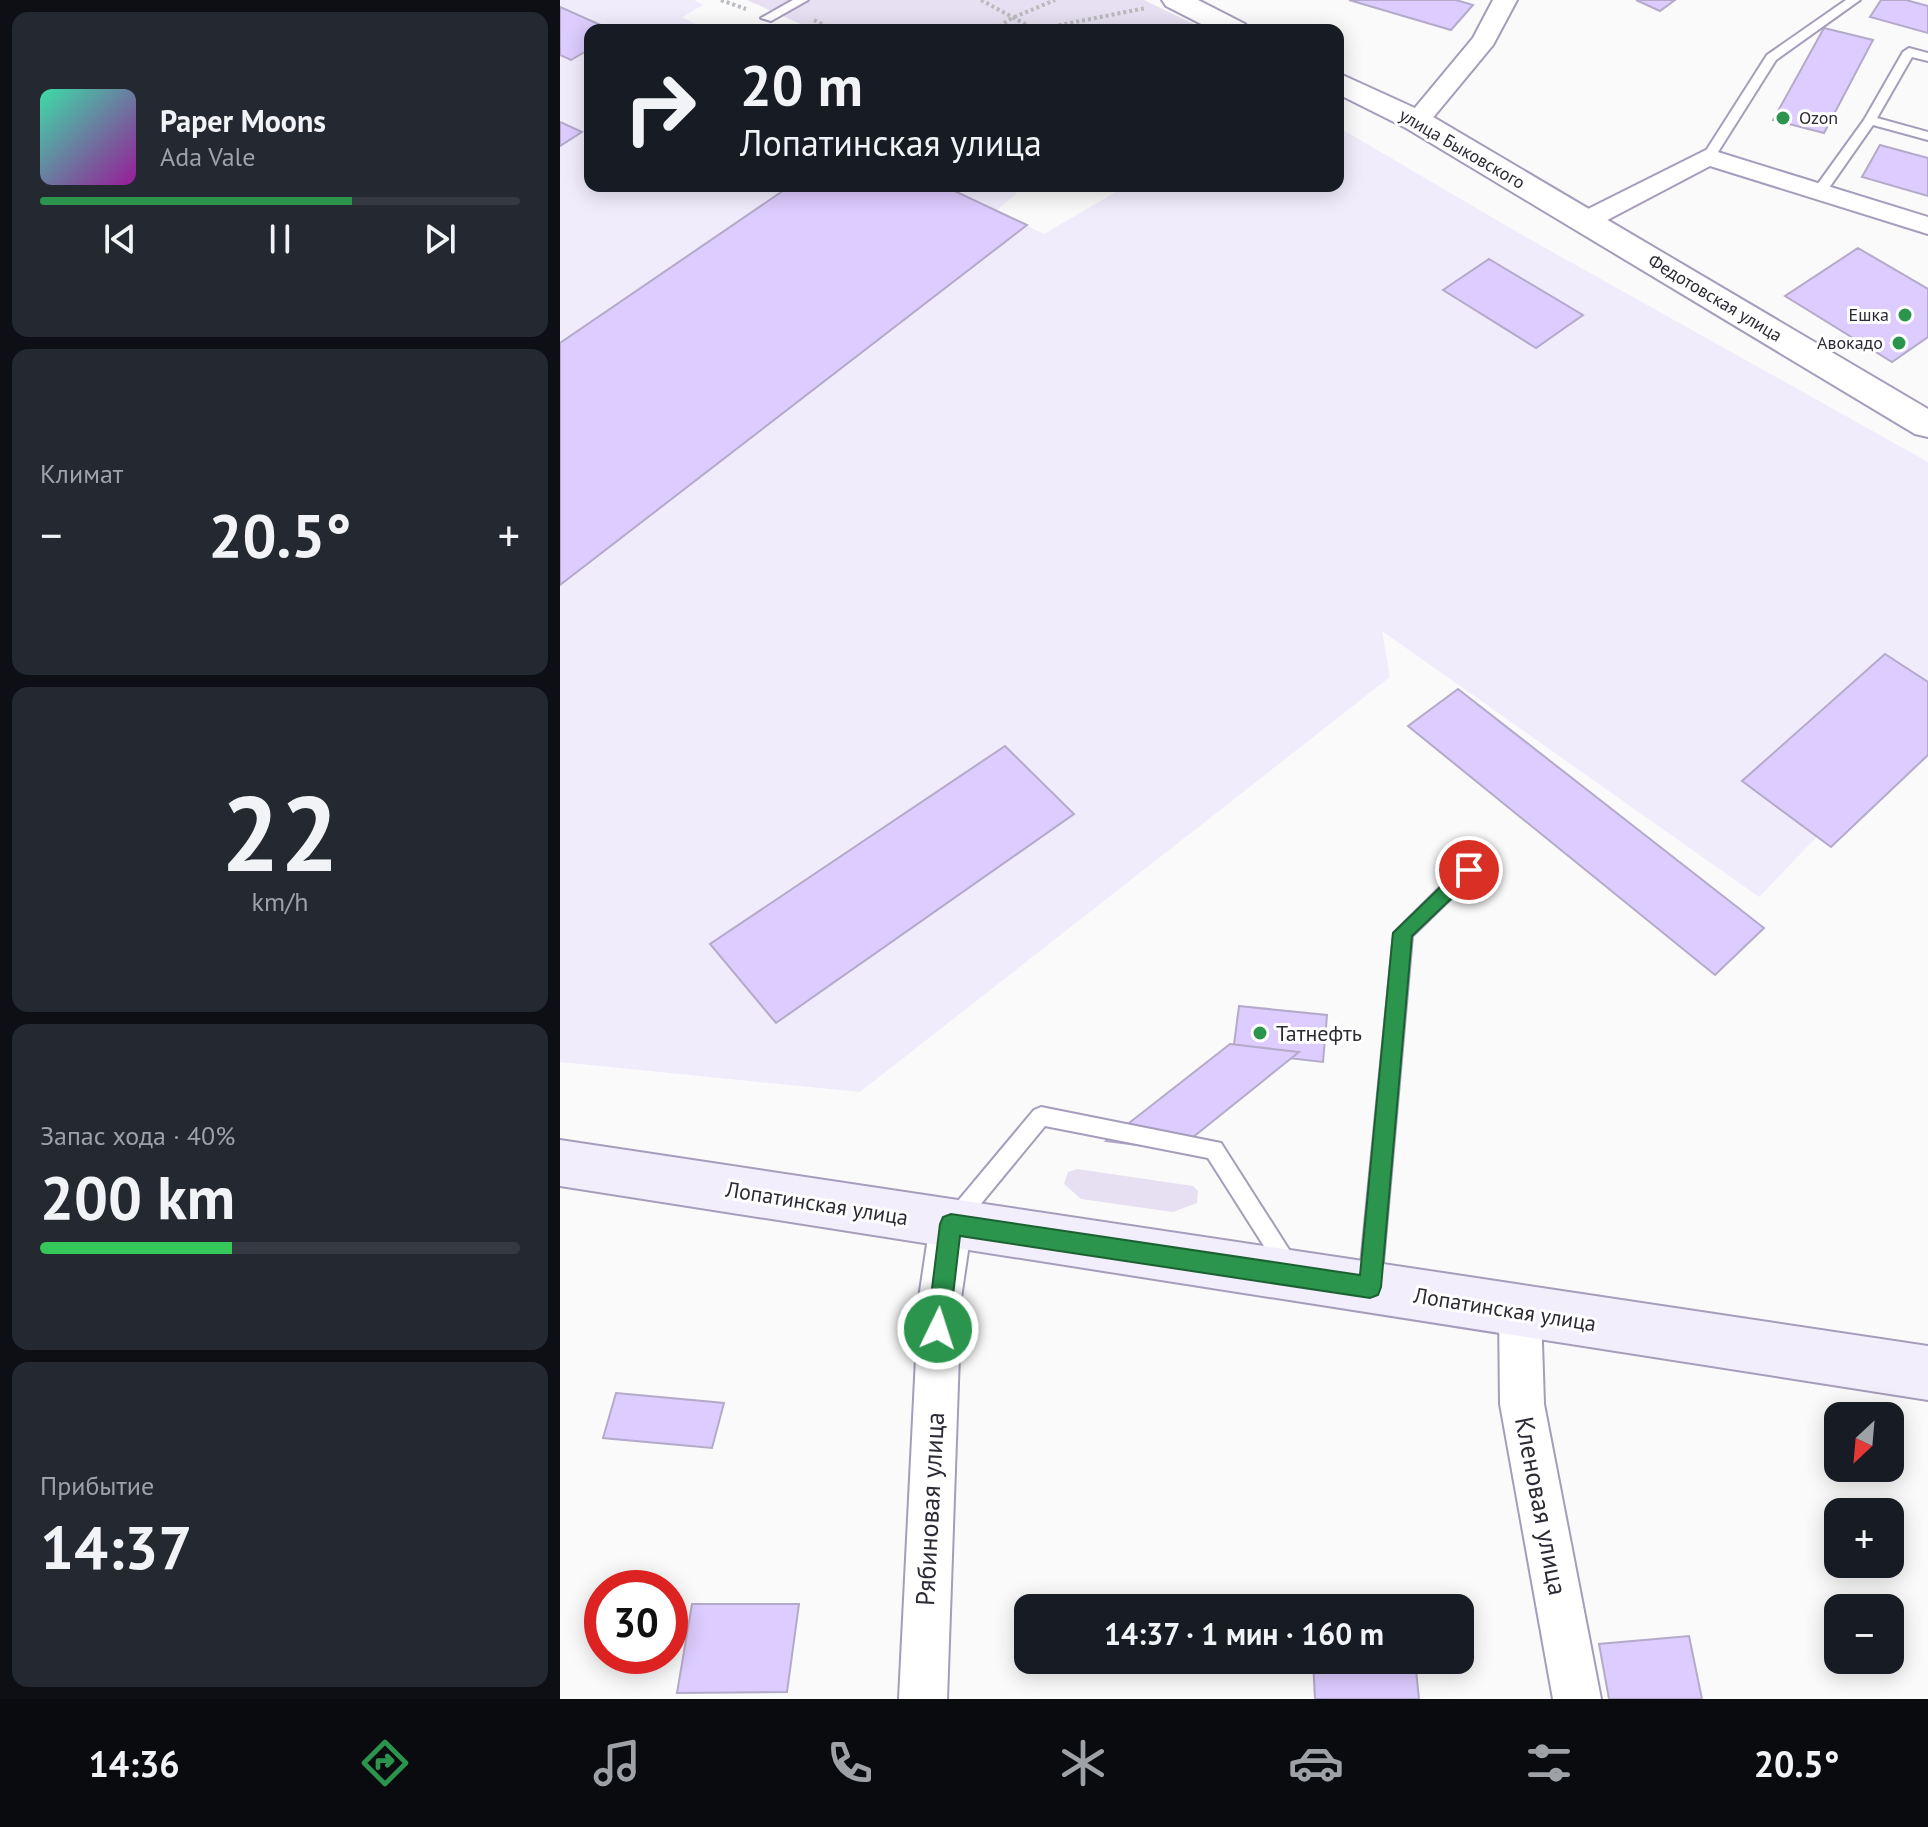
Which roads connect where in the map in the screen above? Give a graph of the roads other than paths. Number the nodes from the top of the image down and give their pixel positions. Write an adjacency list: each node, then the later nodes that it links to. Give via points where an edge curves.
1 (802, 0): 5 (lane)
2 (1505, 0): 10 (street, via 1484,40)
3 (1854, 0): 12 (lane, via 1771,58)
4 (1165, 3): 6 (street)
5 (767, 18)
6 (1219, 24)
7 (1928, 57): 9 (lane, via 1909,52)
8 (1344, 85): 10 (street, улица Быковского)
9 (1870, 120): 11 (lane); 13 (lane)
10 (1417, 121): 14 (street, улица Быковского)
11 (1928, 136)
12 (1708, 157): 13 (street); 14 (street)
13 (1819, 192): 15 (street)
14 (1585, 221): 16 (street, Федотовская улица)
15 (1928, 226)
16 (1928, 425)
17 (1469, 870): 21 (lane, via 1403,933)
18 (560, 1163): 19 (main road, Лопатинская улица)
19 (951, 1224): 20 (main road, Лопатинская улица); 20 (lane, via 1041,1116 1214,1150); 24 (street, Рябиновая улица, via 940,1298)
20 (1294, 1275): 21 (main road, Лопатинская улица)
21 (1370, 1287): 22 (main road, Лопатинская улица)
22 (1520, 1312): 23 (main road, Лопатинская улица); 25 (street, Кленовая улица, via 1522,1404)
23 (1928, 1373)
24 (923, 1699)
25 (1577, 1699)

